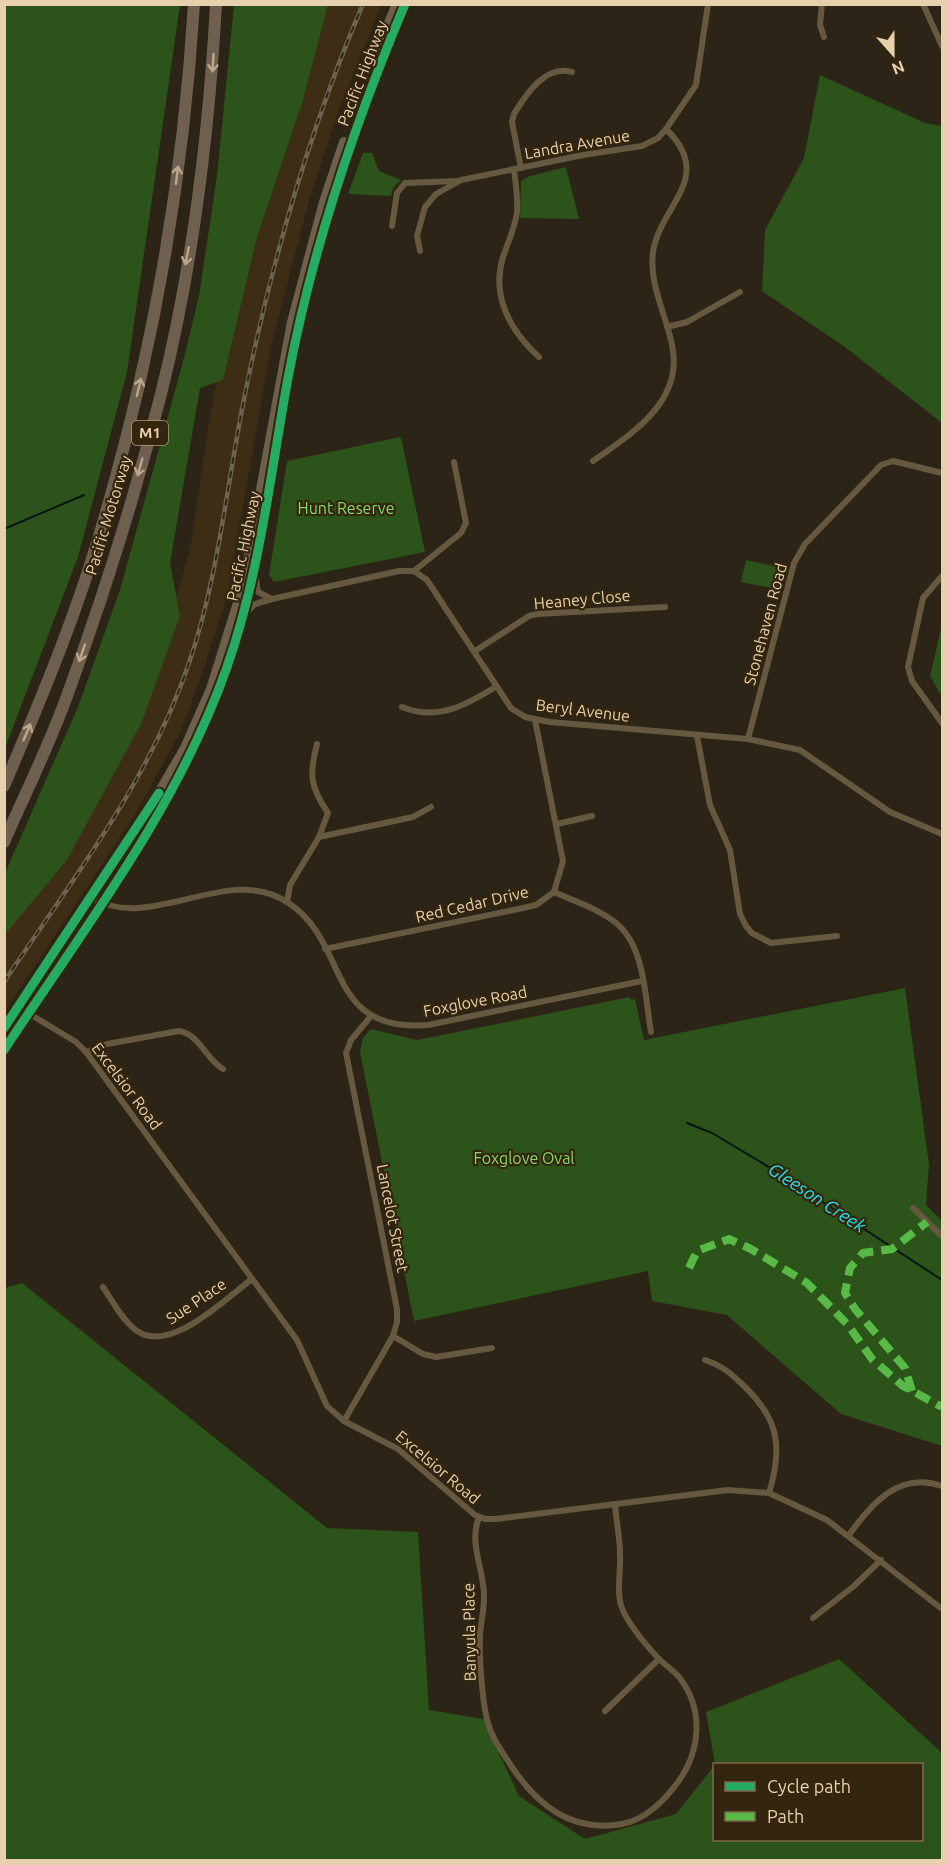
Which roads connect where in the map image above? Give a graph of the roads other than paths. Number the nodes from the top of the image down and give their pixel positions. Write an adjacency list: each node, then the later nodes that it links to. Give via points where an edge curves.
1 (194, 4): 36 (highway, Pacific Motorway / M1, one-way to 1, via 47,685 99,536 141,380 172,217)
2 (216, 4): 42 (highway, Pacific Motorway / M1, one-way to 42, via 212,79 192,236 161,393 117,548 66,698)
3 (397, 4): 44 (main road, Pacific Highway, via 360,91 324,202 292,322 247,571 221,662 185,748)
4 (405, 4): 22 (main road, Pacific Highway, via 365,98 328,216 288,378)
5 (708, 4): 11 (street, Landra Avenue, via 698,78)
6 (822, 4): 8 (street, via 820,25)
7 (923, 4): 9 (street)
8 (824, 37)
9 (942, 46)
10 (572, 72): 12 (street, via 549,72 514,114)
11 (666, 129): 12 (street, Landra Avenue, via 642,146); 17 (street, via 681,146 686,166 684,188 654,249 653,282)
12 (517, 169): 13 (street, Landra Avenue); 18 (street, via 517,213 500,271 500,289 510,324)
13 (461, 180): 14 (street, Landra Avenue, via 405,183 397,193); 15 (street, Landra Avenue, via 436,194 425,207 417,236)
14 (392, 226)
15 (420, 251)
16 (740, 292): 17 (street, via 687,322)
17 (667, 327): 19 (street, via 673,354 672,377 663,398 645,422)
18 (539, 357)
19 (593, 461)
20 (454, 462): 23 (street, via 466,523 461,533)
21 (942, 473): 34 (street, Stonehaven Road, via 893,461 881,465 799,554 788,582)
22 (255, 570): 25 (street, via 258,592); 27 (main road, Pacific Highway)
23 (414, 572): 25 (street, via 399,571); 28 (street, Beryl Avenue, via 427,580)
24 (942, 576): 32 (street, via 923,598 908,667 912,681)
25 (272, 599): 27 (street, via 250,607)
26 (665, 607): 28 (street, Heaney Close, via 537,614)
27 (243, 619): 46 (main road, Pacific Highway, via 192,752 152,826)
28 (475, 651): 29 (street, Beryl Avenue)
29 (497, 686): 30 (street, via 458,709 419,712); 31 (street, Beryl Avenue, via 511,708)
30 (402, 707)
31 (536, 720): 33 (street, Beryl Avenue); 39 (street, Red Cedar Drive)
32 (942, 723)
33 (697, 736): 34 (street, Beryl Avenue); 47 (street, via 710,805 730,850 740,914 746,926 771,943)
34 (748, 739): 40 (street, Beryl Avenue, via 800,750 890,812)
35 (316, 744): 41 (street, via 311,767 314,794 328,813)
36 (4, 786)
37 (431, 807): 41 (street, via 413,817)
38 (592, 816): 39 (street)
39 (557, 824): 43 (street, Red Cedar Drive, via 563,861)
40 (942, 834)
41 (319, 837): 45 (street, via 290,885)
42 (4, 842)
43 (554, 892): 48 (street, Red Cedar Drive, via 523,909); 49 (street, via 607,917 624,930 635,951)
44 (91, 898): 46 (street, Foxglove Road); 50 (main road, Pacific Highway)
45 (287, 902): 46 (street, Foxglove Road, via 262,892 240,890 152,907 111,908); 48 (street, Foxglove Road, via 302,914)
46 (101, 903): 51 (main road, Pacific Highway)
47 (837, 936)
48 (325, 949): 52 (street, Foxglove Road, via 345,989)
49 (642, 981): 52 (street, Foxglove Road, via 428,1025 402,1026); 54 (street)
50 (18, 1007): 51 (street, Excelsior Road); 53 (main road, Pacific Highway)
51 (28, 1013): 55 (main road, Pacific Highway); 56 (street, Excelsior Road)
52 (371, 1016): 62 (street, Lancelot Street, via 351,1040 346,1053 397,1309)
53 (4, 1028)
54 (651, 1032)
55 (4, 1050)
56 (86, 1052): 57 (street, via 107,1044 179,1031 194,1038); 60 (street, Excelsior Road)
57 (223, 1070)
58 (913, 1208): 59 (street)
59 (942, 1236)
60 (252, 1279): 61 (street, Sue Place, via 180,1331 157,1337 135,1330); 65 (street, Excelsior Road, via 297,1340 327,1406)
61 (103, 1287)
62 (393, 1336): 63 (street, via 436,1358); 65 (street, Lancelot Street)
63 (492, 1348)
64 (705, 1360): 67 (street, via 726,1368 762,1402 769,1415 777,1457)
65 (344, 1421): 69 (street, Excelsior Road, via 398,1449)
66 (942, 1486): 70 (street, via 920,1481 893,1489 873,1504)
67 (769, 1493): 68 (street, Excelsior Road, via 728,1490); 70 (street, Excelsior Road, via 827,1520)
68 (615, 1504): 69 (street, Excelsior Road); 74 (street, Banyula Place, via 620,1605 627,1620)
69 (479, 1518): 74 (street, Banyula Place, via 475,1529 485,1596 480,1636 487,1720 494,1739 527,1789 542,1804 572,1821 607,1825 624,1824 665,1801 684,1774 696,1747 698,1730 689,1692 678,1675)
70 (849, 1535): 71 (street, Excelsior Road)
71 (881, 1560): 72 (street, Excelsior Road); 73 (street)
72 (942, 1609)
73 (813, 1618)
74 (659, 1659): 75 (street)
75 (605, 1711)

